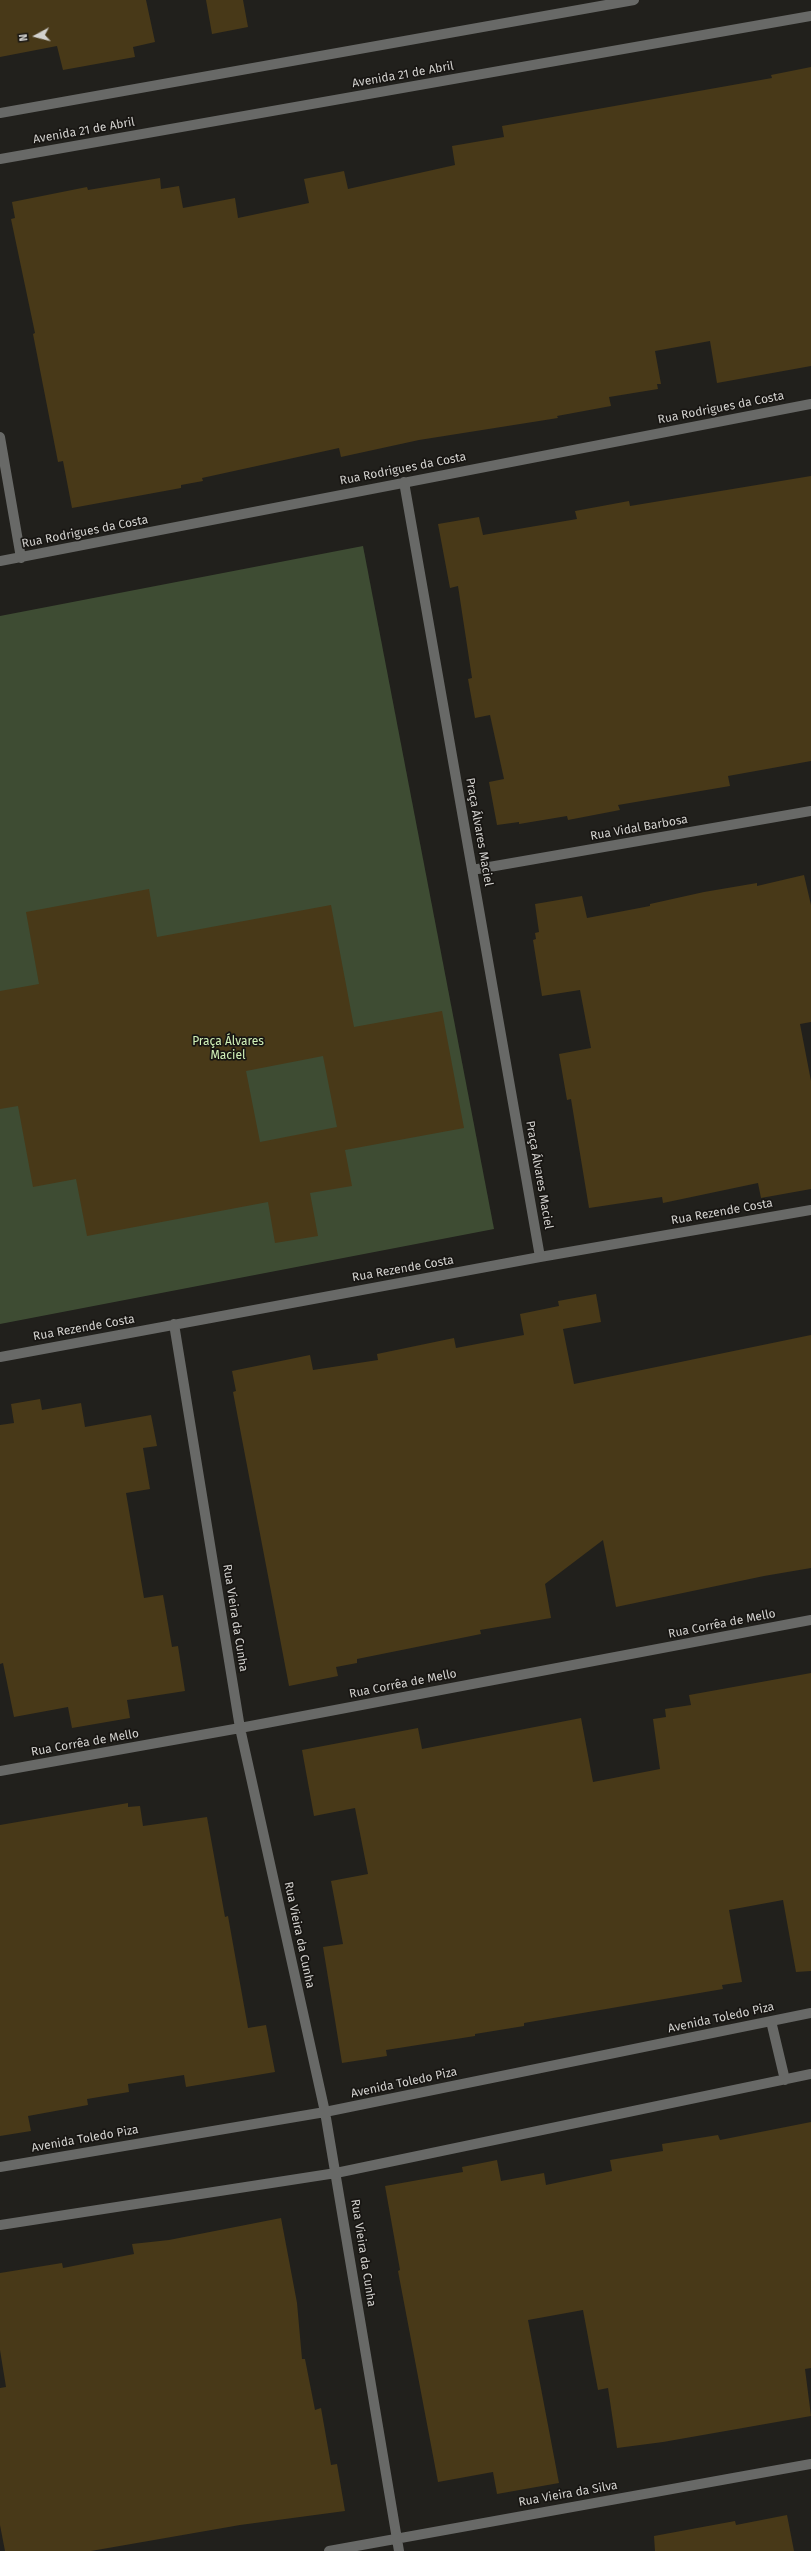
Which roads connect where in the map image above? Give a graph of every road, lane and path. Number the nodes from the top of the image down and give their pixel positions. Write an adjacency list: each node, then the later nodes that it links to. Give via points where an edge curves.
1 (634, 0): 3 (street)
2 (811, 16): 4 (street, Avenida 21 de Abril)
3 (0, 113)
4 (0, 159)
5 (811, 404): 7 (street, Rua Rodrigues da Costa)
6 (0, 437): 8 (street)
7 (404, 482): 8 (street, Rua Rodrigues da Costa); 11 (street, Praça Álvares Maciel)
8 (21, 558): 9 (street, Rua Rodrigues da Costa)
9 (0, 562)
10 (811, 811): 11 (street, Rua Vidal Barbosa)
11 (472, 870): 13 (street, Praça Álvares Maciel)
12 (811, 1210): 13 (street, Rua Rezende Costa)
13 (540, 1257): 14 (street, Rua Rezende Costa)
14 (174, 1324): 15 (street, Rua Rezende Costa); 17 (street, Rua Vieira da Cunha)
15 (0, 1357)
16 (811, 1620): 17 (street, Rua Corrêa de Mello)
17 (240, 1728): 18 (street, Rua Corrêa de Mello); 23 (street, Rua Vieira da Cunha)
18 (0, 1771)
19 (811, 2013): 20 (street, Avenida Toledo Piza)
20 (771, 2021): 22 (street); 23 (street, Avenida Toledo Piza)
21 (811, 2074): 22 (street)
22 (785, 2080): 25 (street)
23 (325, 2112): 24 (street, Avenida Toledo Piza); 25 (street, Rua Vieira da Cunha)
24 (0, 2167)
25 (336, 2173): 26 (street); 28 (street, Rua Vieira da Cunha)
26 (0, 2225)
27 (811, 2464): 28 (street, Rua Vieira da Silva)
28 (397, 2538): 29 (street, Rua Vieira da Silva); 30 (street, Rua Vieira da Cunha)
29 (329, 2551)
30 (399, 2551)

